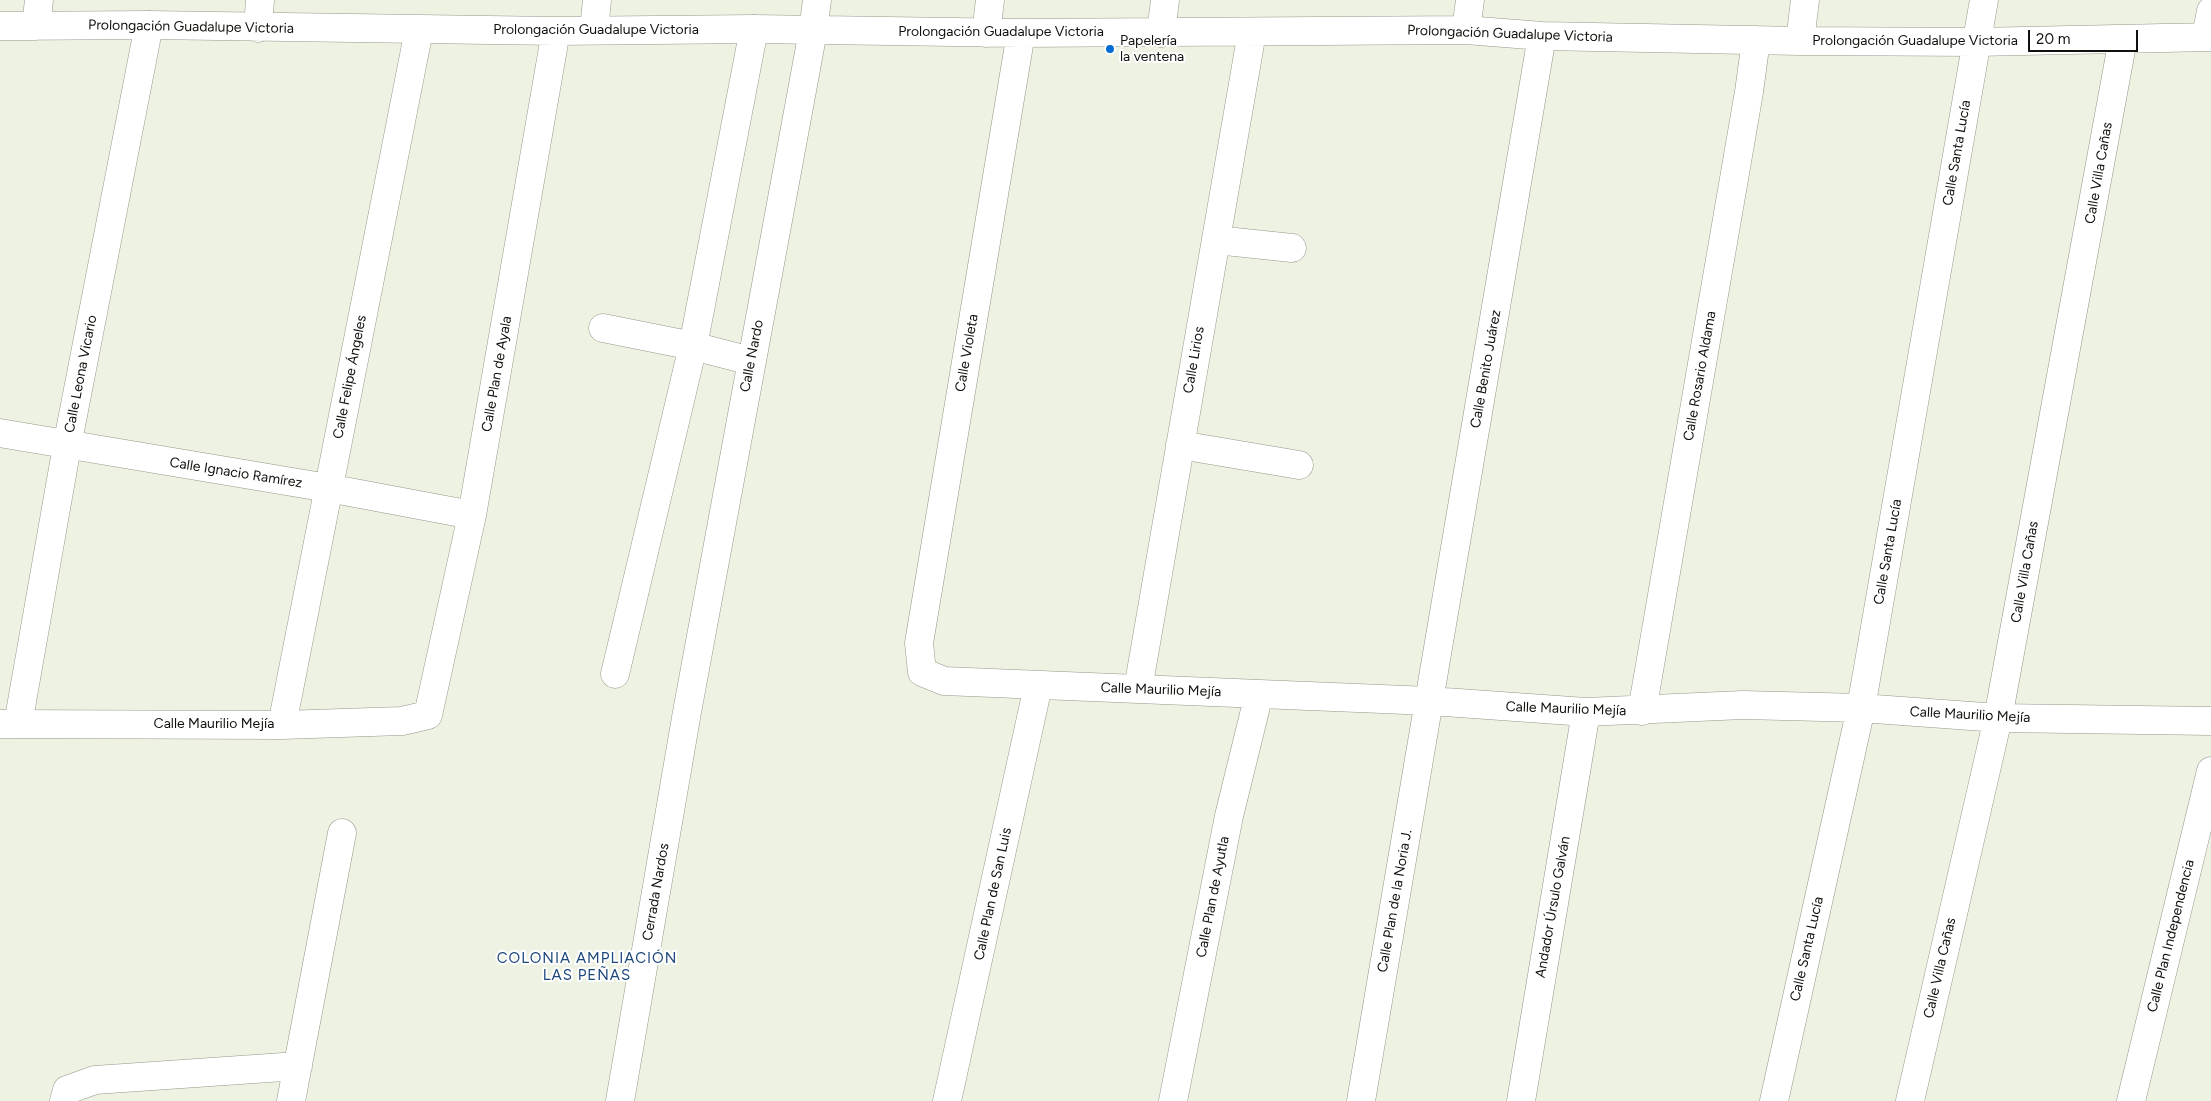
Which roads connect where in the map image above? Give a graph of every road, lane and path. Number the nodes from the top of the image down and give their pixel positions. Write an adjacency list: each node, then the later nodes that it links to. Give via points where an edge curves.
1 (260, 0): 13 (street)
2 (597, 0): 16 (street)
3 (817, 0): 19 (street, Calle Nardo)
4 (990, 0): 21 (street)
5 (1165, 0): 23 (street)
6 (1470, 0): 17 (street)
7 (1805, 0): 28 (street)
8 (1984, 0): 29 (street, Calle Santa Lucía)
9 (2211, 11): 25 (street)
10 (38, 13): 11 (street, Prolongación Guadalupe Victoria); 12 (street, Prolongación Guadalupe Victoria)
11 (0, 26)
12 (149, 26): 13 (street, Prolongación Guadalupe Victoria); 37 (street, Calle Leona Vicario)
13 (258, 28): 15 (street, Prolongación Guadalupe Victoria)
14 (754, 29): 16 (street, Prolongación Guadalupe Victoria); 19 (street, Prolongación Guadalupe Victoria); 33 (street)
15 (419, 30): 18 (street, Prolongación Guadalupe Victoria); 39 (street, Calle Felipe Ángeles)
16 (594, 30): 18 (street, Prolongación Guadalupe Victoria)
17 (1466, 30): 20 (street, Prolongación Guadalupe Victoria); 24 (street, Prolongación Guadalupe Victoria)
18 (556, 31): 40 (street, Calle Plan de Ayala)
19 (813, 31): 21 (street, Prolongación Guadalupe Victoria); 34 (street, Calle Nardo)
20 (1252, 32): 23 (street, Prolongación Guadalupe Victoria); 30 (street, Calle Lirios)
21 (986, 33): 22 (street, Prolongación Guadalupe Victoria)
22 (1021, 33): 23 (street, Prolongación Guadalupe Victoria); 41 (street, Calle Violeta, via 918,643)
23 (1161, 33)
24 (1542, 36): 27 (street, Prolongación Guadalupe Victoria); 46 (street, Calle Benito Juárez)
25 (2208, 37): 26 (street, Prolongación Guadalupe Victoria)
26 (2124, 39): 29 (street, Prolongación Guadalupe Victoria); 52 (street, Calle Villa Cañas)
27 (1756, 40): 28 (street, Prolongación Guadalupe Victoria); 48 (street, Calle Rosario Aldama)
28 (1800, 41): 29 (street, Prolongación Guadalupe Victoria)
29 (1976, 42): 47 (street, Calle Santa Lucía)
30 (1216, 240): 31 (street); 36 (street, Calle Lirios)
31 (1292, 248)
32 (603, 328): 33 (street)
33 (693, 346): 34 (street); 42 (street)
34 (751, 361): 49 (street, Calle Nardo)
35 (0, 433): 37 (street, Calle Ignacio Ramírez)
36 (1180, 445): 38 (street); 44 (street, Calle Lirios)
37 (67, 446): 39 (street, Calle Ignacio Ramírez); 54 (street, Calle Leona Vicario)
38 (1299, 465)
39 (328, 488): 40 (street, Calle Ignacio Ramírez); 55 (street, Calle Felipe Ángeles)
40 (472, 516): 51 (street, Calle Plan de Ayala)
41 (922, 672): 43 (street, Calle Maurilio Mejía, via 944,681)
42 (615, 674)
43 (1038, 686): 44 (street, Calle Maurilio Mejía); 62 (street, Calle Plan de San Luis)
44 (1138, 689): 45 (street, Calle Maurilio Mejía)
45 (1259, 694): 46 (street, Calle Maurilio Mejía); 63 (street, Calle Plan de Ayutla, via 1229,816)
46 (1430, 701): 50 (street, Calle Maurilio Mejía); 64 (street, Calle Plan de la Noria J.)
47 (1861, 708): 48 (street, Calle Maurilio Mejía, via 1743,705); 52 (street, Calle Maurilio Mejía); 66 (street, Calle Santa Lucía)
48 (1642, 711): 50 (street, Calle Maurilio Mejía)
49 (687, 712): 61 (street, Cerrada Nardos)
50 (1586, 712): 65 (street, Andador Úrsulo Galván)
51 (428, 715): 55 (street, Calle Maurilio Mejía, via 402,721)
52 (1998, 718): 53 (street, Calle Maurilio Mejía); 67 (street, Calle Villa Cañas)
53 (2211, 721)
54 (9, 724): 55 (street, Calle Maurilio Mejía)
55 (282, 725)
56 (2211, 771): 68 (street, Calle Plan Independencia)
57 (342, 833): 58 (street)
58 (298, 1066): 59 (street, via 95,1080 67,1090); 60 (street)
59 (64, 1101)
60 (290, 1101)
61 (620, 1101)
62 (947, 1101)
63 (1173, 1101)
64 (1361, 1101)
65 (1521, 1101)
66 (1774, 1101)
67 (1910, 1101)
68 (2131, 1101)

